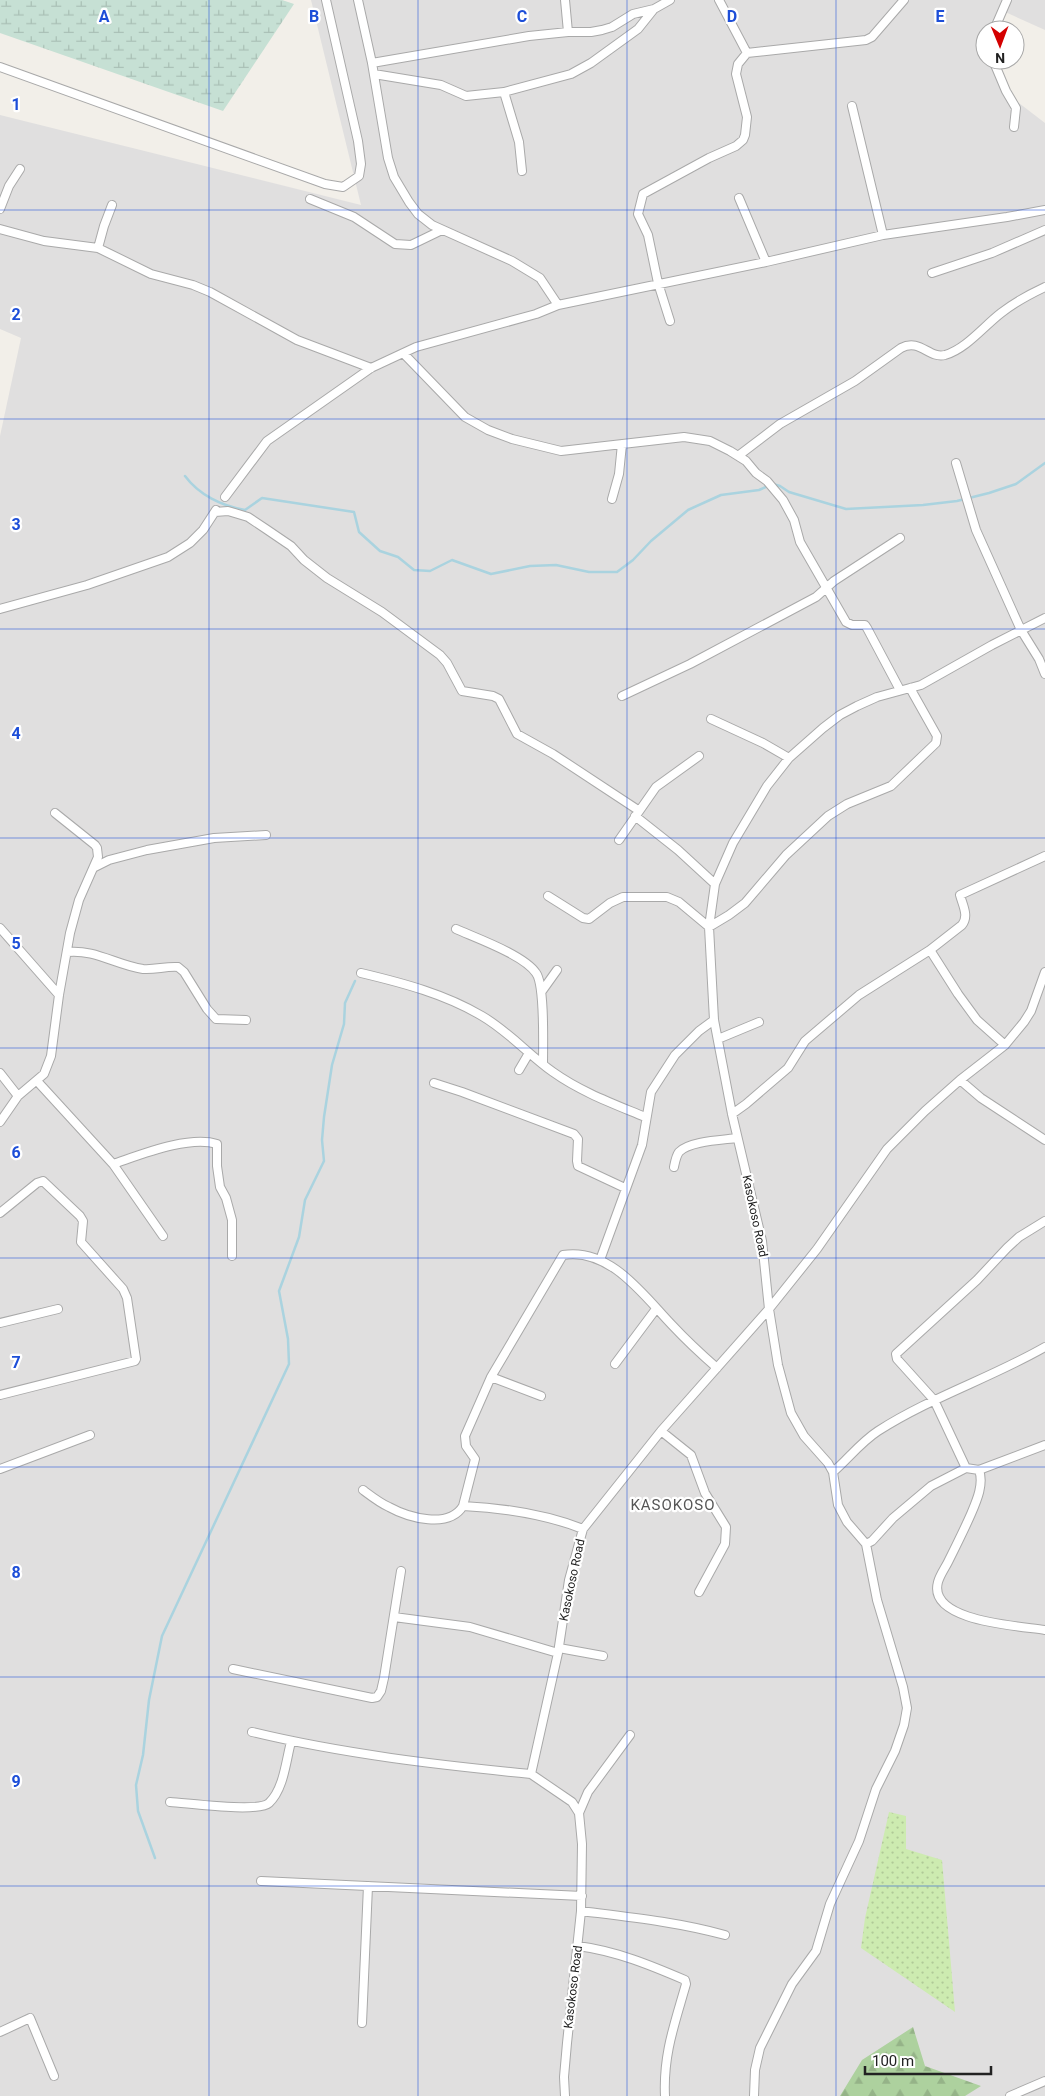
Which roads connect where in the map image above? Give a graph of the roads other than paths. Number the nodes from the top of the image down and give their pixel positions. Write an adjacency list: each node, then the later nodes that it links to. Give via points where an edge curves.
1 (326, 0): 13 (street, via 361,164 359,176 343,187 325,184)
2 (358, 0): 12 (street)
3 (565, 0): 10 (street)
4 (670, 0): 8 (street)
5 (719, 0): 11 (street)
6 (904, 0): 11 (street, via 866,40)
7 (1007, 0): 9 (street)
8 (655, 5): 10 (street, via 612,27 591,32); 16 (street, via 638,29 591,64 571,74)
9 (998, 20)
10 (568, 32): 12 (street)
11 (747, 53): 35 (street, via 738,64 736,74 747,117 743,140 646,192 641,198 638,214 648,235)
12 (372, 63): 15 (street)
13 (0, 67)
14 (997, 70): 18 (street, via 1016,108)
15 (374, 74): 16 (street, via 441,85 466,96); 26 (street, via 394,178 418,214)
16 (504, 92): 20 (street, via 519,142)
17 (852, 106): 30 (street)
18 (1014, 127)
19 (20, 169): 24 (street)
20 (522, 171)
21 (739, 198): 33 (street)
22 (310, 199): 31 (street, via 354,217 395,244 411,245)
23 (112, 204): 32 (street)
24 (0, 209)
25 (1045, 210): 30 (street)
26 (429, 223): 28 (street); 31 (street)
27 (0, 229): 32 (street, via 44,241)
28 (442, 230): 31 (street); 37 (street, via 512,261 540,278)
29 (1045, 230): 34 (street, via 992,253)
30 (883, 235): 33 (street)
31 (428, 236)
32 (98, 248): 40 (street, via 150,274 210,292 297,340)
33 (766, 262): 35 (street)
34 (932, 273)
35 (658, 283): 37 (street); 38 (street)
36 (1045, 287): 42 (street, via 1027,295 964,344 945,354 938,355 914,345 901,348 855,381 780,424)
37 (558, 305): 39 (street, via 416,347)
38 (670, 322)
39 (404, 354): 40 (street); 41 (street, via 465,417 488,430 561,452)
40 (371, 368): 44 (street, via 267,441)
41 (622, 444): 42 (street, via 698,438); 45 (street)
42 (738, 456): 47 (street, via 770,484 788,507 800,542)
43 (956, 463): 50 (street, via 976,530)
44 (225, 497)
45 (612, 499)
46 (900, 538): 47 (street)
47 (826, 588): 53 (street, via 846,622 865,625); 54 (street, via 816,597 690,664)
48 (0, 609): 59 (street, via 79,588 168,557 190,543 216,511 248,517 280,538 327,578 382,612 440,655 462,691 498,699 517,734 553,754)
49 (1045, 618): 50 (street, Kasokoso Road)
50 (1021, 630): 51 (street); 52 (street, Kasokoso Road)
51 (1045, 674)
52 (910, 688): 53 (street, Kasokoso Road); 66 (street, via 937,736 936,743 891,786 847,804 828,816 786,855 745,903)
53 (900, 690): 57 (street, Kasokoso Road, via 840,715)
54 (622, 696)
55 (712, 719): 57 (street)
56 (699, 756): 59 (street, via 656,787)
57 (789, 758): 64 (street, Kasokoso Road, via 767,786 733,842)
58 (55, 813): 63 (street, via 97,848)
59 (637, 813): 61 (street); 64 (street)
60 (266, 835): 63 (street, via 214,838 147,850)
61 (619, 840)
62 (1045, 856): 69 (street, via 960,895 965,920)
63 (95, 867): 70 (street, via 76,909)
64 (715, 884): 66 (street, Kasokoso Road)
65 (548, 896): 66 (street, via 589,920 623,897 673,898)
66 (709, 927): 77 (street, Kasokoso Road)
67 (0, 928): 75 (street)
68 (456, 929): 74 (street, via 525,963 536,972)
69 (930, 950): 80 (street, via 977,1020); 89 (street, via 853,1000 805,1041 788,1068)
70 (67, 952): 75 (street); 76 (street, via 87,952 145,969 178,967 216,1019)
71 (557, 970): 74 (street)
72 (1045, 972): 80 (street, via 1032,1011)
73 (361, 973): 81 (street, via 412,986 458,1003 485,1017)
74 (542, 991): 82 (street)
75 (59, 995): 86 (street, via 51,1056 44,1074)
76 (246, 1020)
77 (714, 1020): 79 (street, Kasokoso Road); 90 (street, via 675,1055 651,1092)
78 (758, 1022): 79 (street)
79 (718, 1039): 89 (street, Kasokoso Road)
80 (1005, 1045): 85 (street)
81 (529, 1052): 82 (street); 83 (street)
82 (543, 1064): 90 (street, via 565,1080)
83 (519, 1070)
84 (0, 1072): 88 (street)
85 (960, 1080): 93 (street, via 992,1106); 104 (street, via 887,1149 817,1249)
86 (37, 1081): 88 (street); 94 (street)
87 (434, 1084): 96 (street, via 574,1134 578,1138 578,1166)
88 (18, 1096): 91 (street)
89 (732, 1114): 92 (street, Kasokoso Road)
90 (645, 1117): 96 (street, via 642,1145)
91 (0, 1122)
92 (737, 1138): 95 (street, via 695,1144 684,1149 678,1154); 104 (street, Kasokoso Road, via 762,1241)
93 (1045, 1140)
94 (113, 1164): 99 (street); 100 (street, via 184,1144 217,1144 220,1187 232,1220)
95 (674, 1167)
96 (625, 1188): 101 (street)
97 (0, 1213): 110 (street, via 43,1181 80,1216 83,1221 81,1242 123,1289 127,1298 136,1358)
98 (1045, 1222): 112 (street, via 1006,1248 977,1280 897,1353 897,1359)
99 (162, 1236)
100 (232, 1256)
101 (600, 1260): 103 (street, via 631,1281); 109 (street, via 574,1254 561,1257)
102 (58, 1309): 105 (street)
103 (656, 1309): 107 (street); 108 (street)
104 (769, 1309): 108 (street, Kasokoso Road); 119 (street, via 778,1365 791,1413 804,1436)
105 (0, 1323)
106 (1045, 1347): 112 (street)
107 (615, 1364)
108 (717, 1368): 113 (street, Kasokoso Road)
109 (491, 1377): 111 (street); 121 (street, via 464,1439 475,1459)
110 (0, 1395)
111 (541, 1396)
112 (934, 1400): 117 (street); 119 (street, via 872,1435)
113 (661, 1431): 122 (street, Kasokoso Road); 125 (street, via 691,1455 705,1493 726,1527 725,1544)
114 (90, 1436): 116 (street)
115 (1045, 1445): 118 (street)
116 (0, 1468)
117 (966, 1468): 118 (street); 123 (street, via 922,1492)
118 (979, 1470): 127 (street, via 977,1500 938,1583 939,1599 944,1606 959,1614)
119 (833, 1472): 123 (street, via 838,1505 847,1522)
120 (363, 1490): 121 (street, via 389,1508 426,1519 453,1517)
121 (463, 1506): 122 (street, via 516,1510)
122 (583, 1529): 128 (street, Kasokoso Road, via 565,1598)
123 (866, 1544): 149 (street, via 877,1600 903,1687 907,1708 904,1725 876,1789 859,1841 830,1904 816,1951 792,1984 760,2048)
124 (401, 1571): 126 (street)
125 (698, 1592)
126 (394, 1617): 128 (street, via 470,1626); 130 (street, via 384,1678 377,1697)
127 (1045, 1630)
128 (558, 1651): 129 (street); 134 (street, Kasokoso Road)
129 (603, 1656)
130 (233, 1669)
131 (252, 1732): 133 (street)
132 (630, 1735): 136 (street, via 588,1792)
133 (291, 1742): 134 (street, via 362,1754); 135 (street, via 280,1785 267,1805 244,1808)
134 (531, 1774): 136 (street, via 572,1802)
135 (170, 1802)
136 (579, 1813): 139 (street, Kasokoso Road)
137 (261, 1881): 138 (street)
138 (368, 1886): 139 (street); 143 (street)
139 (582, 1896): 140 (street, Kasokoso Road)
140 (581, 1911): 141 (street, via 646,1919); 142 (street, Kasokoso Road)
141 (724, 1935)
142 (578, 1946): 147 (street, Kasokoso Road, via 564,2077); 148 (street, via 644,1962 685,1980 671,2031)
143 (362, 2024)
144 (0, 2032): 145 (street, via 30,2018)
145 (54, 2076)
146 (1045, 2081): 150 (street)
147 (565, 2096)
148 (665, 2096)
149 (754, 2096)
150 (1010, 2096)

